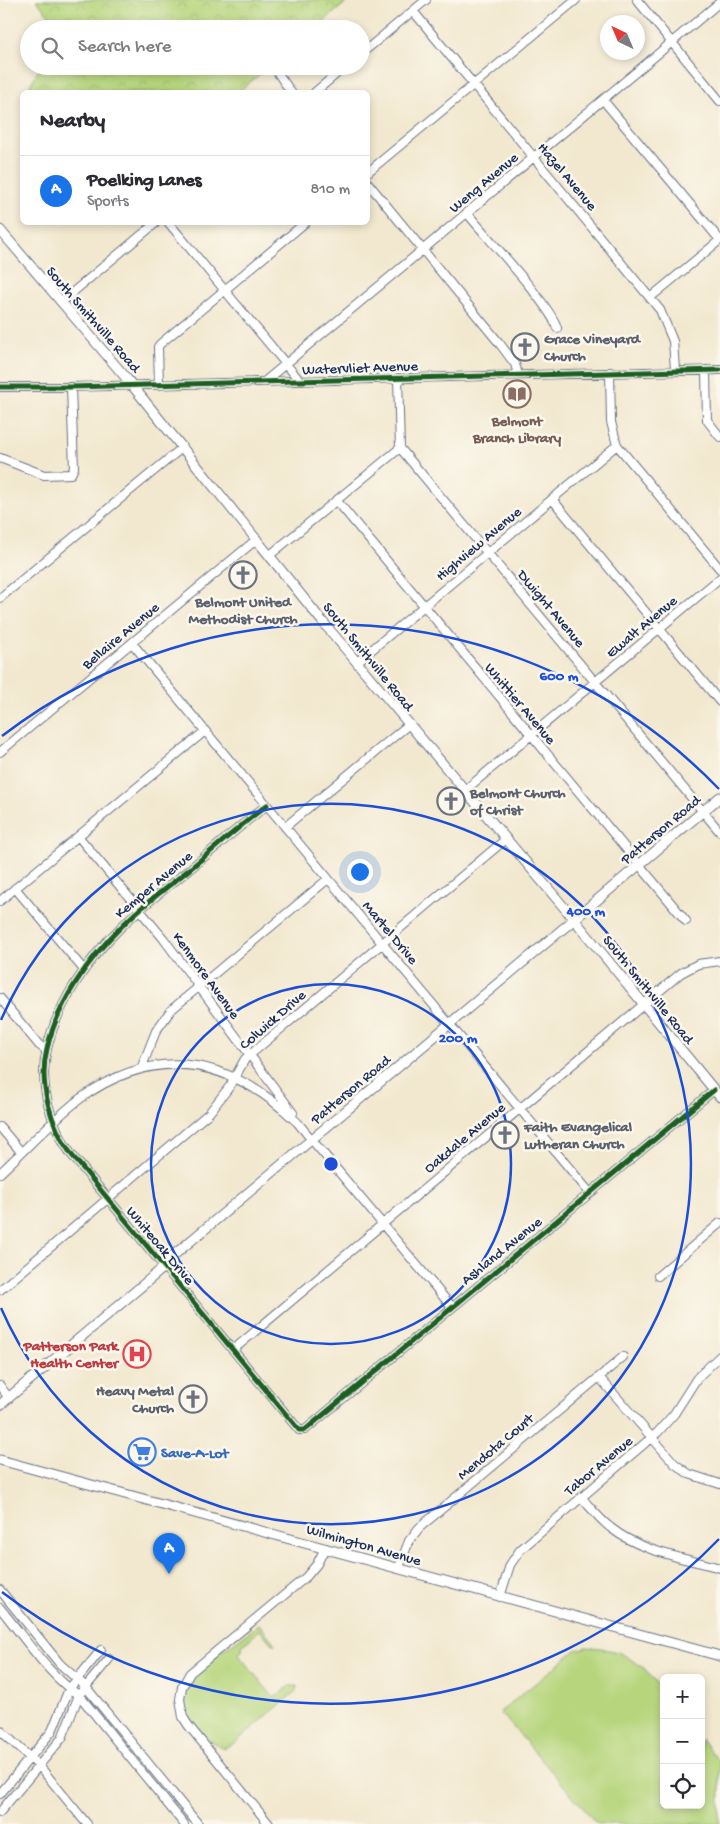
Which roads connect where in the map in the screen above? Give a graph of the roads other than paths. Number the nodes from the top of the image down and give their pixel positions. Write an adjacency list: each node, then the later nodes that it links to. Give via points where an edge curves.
1 (426, 0): 5 (street)
2 (576, 0): 10 (street)
3 (637, 0): 6 (street)
4 (720, 2): 6 (street, Weng Avenue)
5 (413, 11): 7 (street); 10 (street, Hazel Avenue)
6 (672, 43): 13 (street, Weng Avenue); 14 (street)
7 (370, 47)
8 (279, 75): 11 (street)
9 (335, 75): 12 (street)
10 (474, 84): 15 (street, Hazel Avenue); 16 (street)
11 (290, 90)
12 (317, 90)
13 (602, 100): 15 (street, Weng Avenue); 23 (street)
14 (720, 101)
15 (534, 158): 18 (street, Weng Avenue); 26 (street, Hazel Avenue)
16 (370, 170)
17 (370, 186): 24 (street)
18 (467, 213): 24 (street, Weng Avenue); 28 (street, via 542,303)
19 (153, 225): 27 (street)
20 (170, 225): 25 (street)
21 (302, 225): 25 (street)
22 (0, 230): 27 (main road, South Smithville Road)
23 (720, 240): 26 (street)
24 (422, 251): 29 (street, Weng Avenue); 34 (street, via 500,344 515,364)
25 (224, 290): 29 (street); 38 (street, via 160,344)
26 (652, 298): 30 (street, Hazel Avenue, via 669,328)
27 (62, 302): 39 (main road, South Smithville Road)
28 (557, 328)
29 (286, 364): 36 (street); 37 (street, Weng Avenue)
30 (675, 370): 31 (street, Watervliet Avenue); 33 (street, Watervliet Avenue)
31 (706, 370): 32 (street, Watervliet Avenue); 42 (street, via 707,420)
32 (720, 370)
33 (610, 372): 34 (street, Watervliet Avenue); 43 (street, via 611,422)
34 (518, 375): 35 (street, Watervliet Avenue)
35 (398, 378): 36 (street, Watervliet Avenue); 45 (street)
36 (300, 381): 37 (street, Watervliet Avenue)
37 (264, 382): 38 (street, Watervliet Avenue)
38 (159, 385): 39 (street, Watervliet Avenue)
39 (133, 386): 41 (street, Watervliet Avenue); 44 (main road, South Smithville Road)
40 (0, 387): 41 (street, Watervliet Avenue)
41 (71, 388): 46 (street, via 74,468 71,474 44,475)
42 (720, 437)
43 (616, 445): 47 (street, Highview Avenue); 52 (street)
44 (183, 447): 49 (main road, South Smithville Road); 54 (street)
45 (400, 448): 48 (street); 50 (street, Dwight Avenue)
46 (0, 458)
47 (552, 499): 50 (street, Highview Avenue); 56 (street)
48 (337, 501): 51 (street); 55 (street, Whittier Avenue)
49 (257, 539): 51 (main road, South Smithville Road); 57 (street, Bellaire Avenue)
50 (488, 553): 55 (street, Highview Avenue); 59 (street, Dwight Avenue)
51 (270, 556): 58 (main road, South Smithville Road)
52 (720, 569)
53 (720, 578): 56 (street, Ewalt Avenue)
54 (0, 598)
55 (424, 607): 58 (street, Highview Avenue); 63 (street, Whittier Avenue)
56 (660, 628): 59 (street, Ewalt Avenue); 60 (street)
57 (132, 643): 62 (street, Martel Drive); 64 (street, Bellaire Avenue)
58 (357, 662): 61 (main road, South Smithville Road)
59 (596, 682): 63 (street, Ewalt Avenue); 68 (street, Dwight Avenue)
60 (720, 702)
61 (408, 725): 65 (main road, South Smithville Road); 69 (street)
62 (205, 731): 67 (street, Martel Drive); 71 (street)
63 (531, 736): 65 (street, Ewalt Avenue); 73 (street, Whittier Avenue)
64 (0, 752)
65 (464, 791): 72 (main road, South Smithville Road)
66 (720, 797): 68 (main road, Patterson Road)
67 (267, 805): 69 (street, Martel Drive); 77 (street, Kemper Avenue)
68 (703, 811): 70 (street, Dwight Avenue); 73 (main road, Patterson Road)
69 (285, 827): 74 (street, Martel Drive)
70 (720, 832)
71 (78, 836): 75 (street); 77 (street, Kenmore Avenue)
72 (506, 839): 78 (main road, South Smithville Road); 80 (street, Colwick Drive)
73 (638, 864): 78 (main road, Patterson Road); 79 (street, Whittier Avenue)
74 (328, 879): 80 (street, Martel Drive); 83 (street)
75 (16, 888): 76 (street); 82 (street)
76 (0, 901)
77 (140, 910): 82 (street, Kemper Avenue, via 108,940); 83 (street, Kenmore Avenue)
78 (573, 918): 85 (main road, South Smithville Road); 86 (main road, Patterson Road)
79 (686, 921)
80 (382, 943): 86 (street, Martel Drive); 88 (street, Colwick Drive)
81 (720, 961): 85 (street, Oakdale Avenue, via 690,967)
82 (84, 970): 87 (street, Kemper Avenue, via 62,1010)
83 (198, 987): 88 (street, Kenmore Avenue); 89 (street, via 163,1020)
84 (0, 998): 87 (street)
85 (643, 1004): 91 (main road, South Smithville Road); 92 (street, Oakdale Avenue)
86 (449, 1024): 92 (street, Martel Drive); 95 (main road, Patterson Road)
87 (46, 1050): 93 (street, Whiteoak Drive, via 46,1082)
88 (249, 1056): 90 (street, Colwick Drive); 95 (street, Kenmore Avenue)
89 (141, 1069): 90 (street, Kenmore Avenue, via 182,1065); 93 (street, Kenmore Avenue, via 96,1089)
90 (234, 1076): 95 (street, Kenmore Avenue, via 271,1098); 99 (street, Colwick Drive, via 209,1113)
91 (717, 1093): 98 (street, Ashland Avenue)
92 (519, 1108): 98 (street, Martel Drive); 100 (street, Oakdale Avenue)
93 (53, 1122): 96 (street, Kenmore Avenue); 99 (street, Whiteoak Drive, via 71,1154)
94 (0, 1127): 96 (street)
95 (310, 1136): 100 (street, Kenmore Avenue); 102 (main road, Patterson Road, via 168,1260)
96 (21, 1152): 97 (street, Kenmore Avenue)
97 (0, 1173)
98 (590, 1193): 105 (street, Ashland Avenue)
99 (108, 1200): 102 (street, Whiteoak Drive); 104 (street, Colwick Drive)
100 (383, 1223): 105 (street, Kenmore Avenue); 106 (street, Oakdale Avenue)
101 (720, 1223): 103 (street)
102 (163, 1268): 106 (street, Whiteoak Drive); 112 (main road, Patterson Road)
103 (658, 1276)
104 (0, 1290)
105 (452, 1307): 114 (street, Ashland Avenue)
106 (232, 1350): 114 (street, Whiteoak Drive, via 296,1428)
107 (623, 1357): 110 (street, Mendota Court)
108 (717, 1359): 109 (street); 115 (street, Tabor Avenue, via 697,1378 666,1424)
109 (720, 1368)
110 (600, 1377): 115 (street); 120 (street, Mendota Court, via 419,1528 409,1541)
111 (0, 1386): 112 (street)
112 (9, 1398): 113 (main road, Patterson Road)
113 (0, 1405)
114 (305, 1430)
115 (651, 1438): 117 (street, via 682,1470); 118 (street, Tabor Avenue)
116 (0, 1460): 119 (main road, Wilmington Avenue)
117 (720, 1484)
118 (581, 1497): 121 (street, via 603,1522 628,1540); 123 (street, Tabor Avenue, via 520,1550 510,1565)
119 (325, 1548): 120 (main road, Wilmington Avenue); 139 (street, via 306,1577 190,1673 182,1687 180,1699 188,1724)
120 (398, 1567): 123 (main road, Wilmington Avenue)
121 (720, 1568)
122 (0, 1590): 124 (street)
123 (500, 1596): 127 (main road, Wilmington Avenue)
124 (3, 1601): 129 (street)
125 (0, 1608): 129 (street)
126 (101, 1650): 129 (street)
127 (720, 1656)
128 (109, 1659): 130 (street)
129 (72, 1684): 130 (street); 130 (street); 132 (street, via 52,1732)
130 (82, 1690): 133 (street, via 62,1738); 137 (street); 138 (street)
131 (0, 1730): 132 (street)
132 (31, 1759): 133 (street); 134 (street)
133 (40, 1767): 135 (street); 136 (street)
134 (0, 1794)
135 (0, 1812)
136 (87, 1824)
137 (184, 1824)
138 (198, 1824)
139 (269, 1824)

